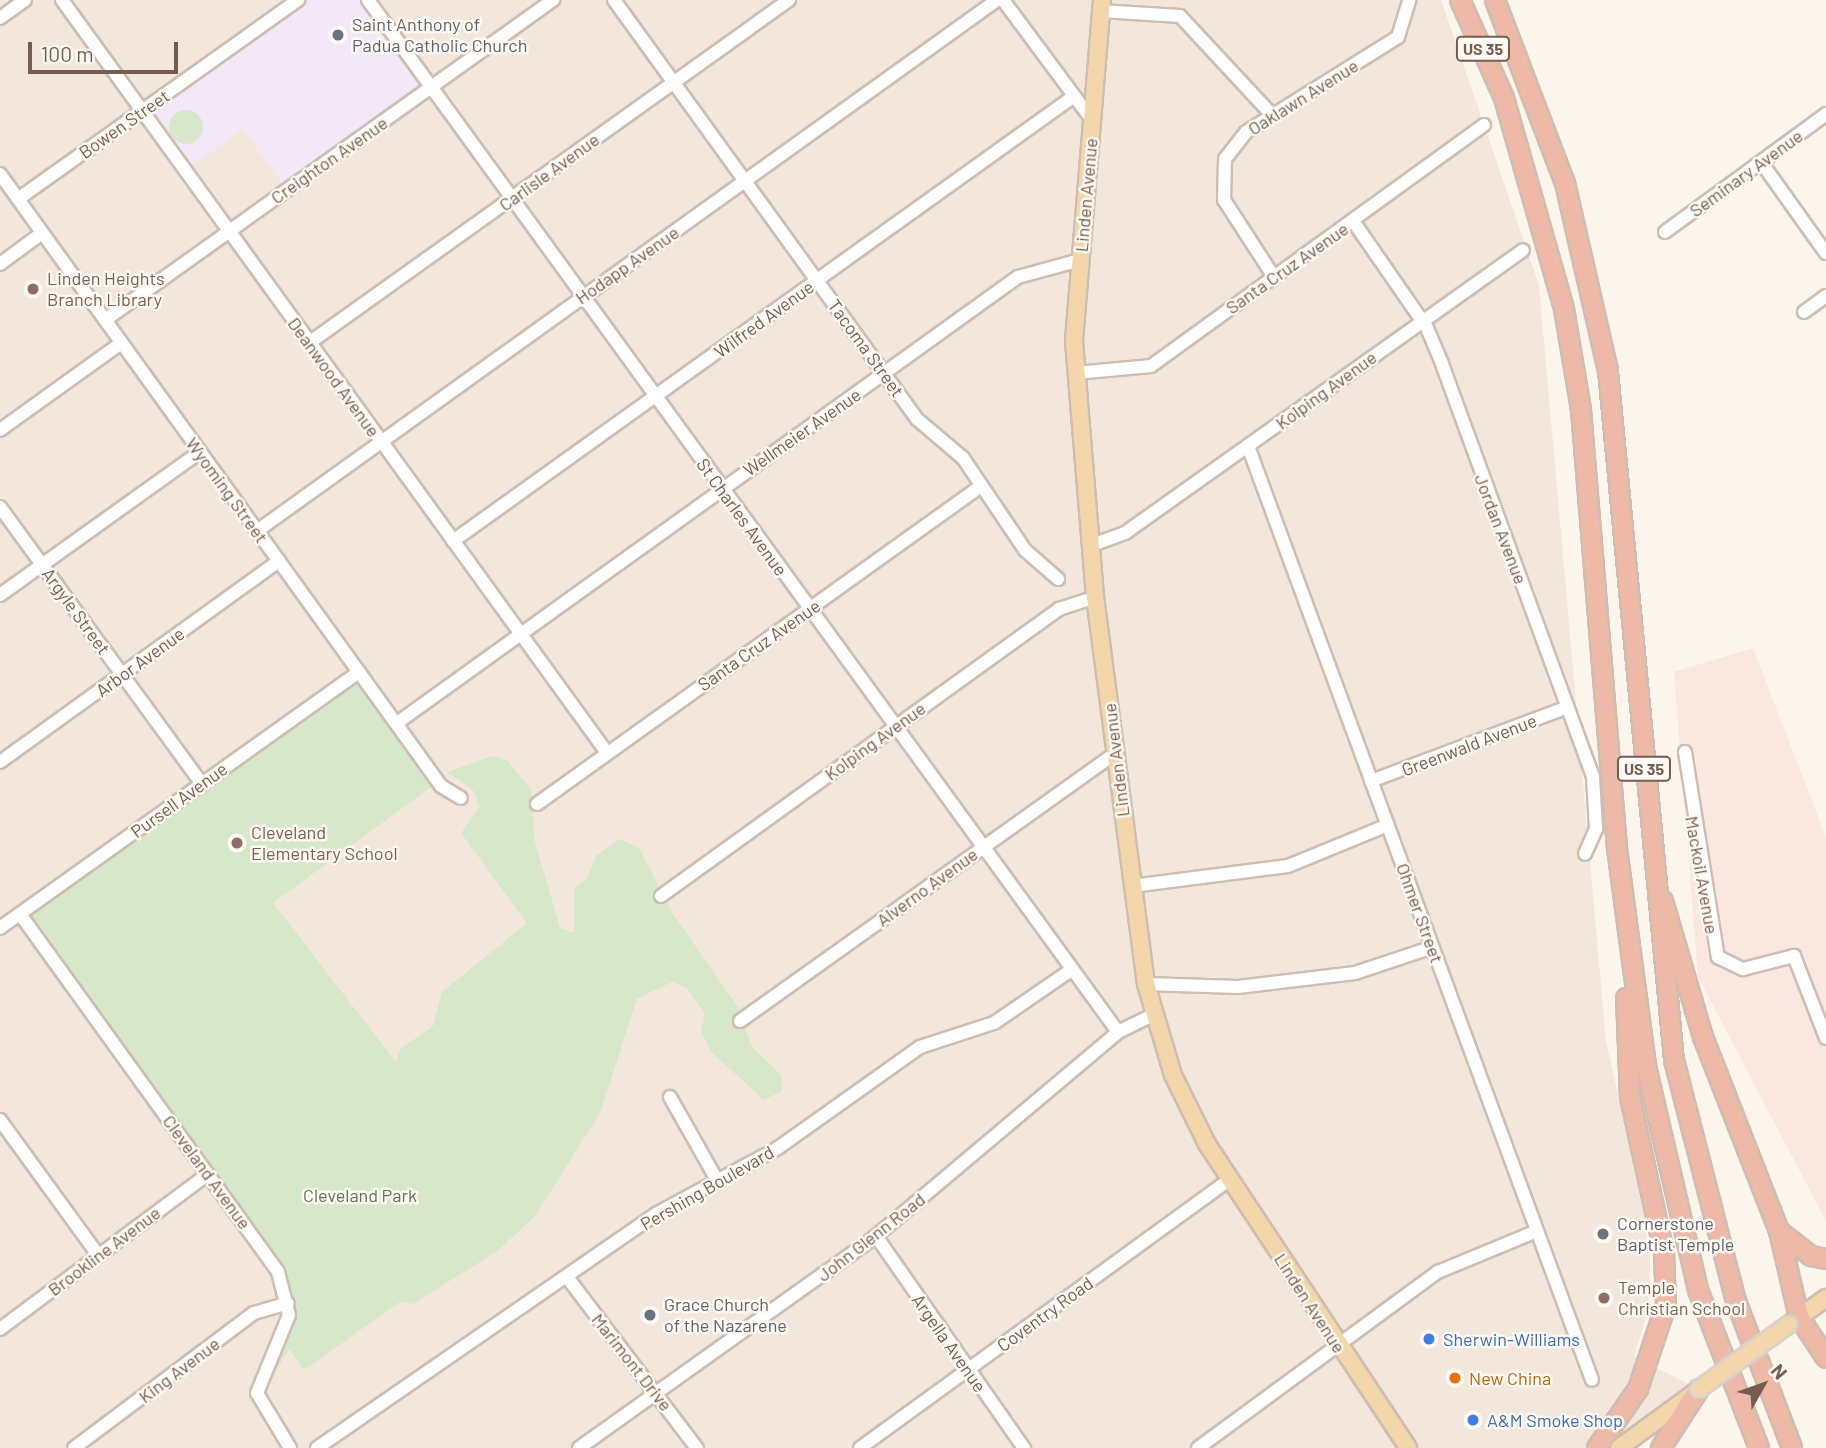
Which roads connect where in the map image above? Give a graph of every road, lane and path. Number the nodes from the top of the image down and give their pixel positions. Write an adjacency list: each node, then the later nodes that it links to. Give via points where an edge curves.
1 (25, 0): 14 (street)
2 (62, 0): 18 (street, Deanwood Avenue)
3 (298, 0): 18 (street, Bowen Street)
4 (368, 0): 16 (street, St Charles Avenue)
5 (553, 0): 16 (street, Creighton Avenue)
6 (614, 0): 15 (street, Tacoma Street)
7 (789, 0): 15 (street, Carlisle Avenue)
8 (998, 0): 25 (street, Hodapp Avenue)
9 (1003, 0): 17 (street)
10 (1409, 0): 20 (street, Oaklawn Avenue, via 1398,37)
11 (1460, 0): 82 (highway, US 35, via 1512,123 1564,309 1581,410)
12 (1495, 0): 79 (highway, US 35, via 1565,183 1605,358)
13 (1102, 5): 20 (street, via 1180,16); 21 (main road, Linden Avenue)
14 (0, 18)
15 (674, 82): 25 (street, Tacoma Street); 27 (street, Carlisle Avenue)
16 (431, 88): 27 (street, St Charles Avenue); 29 (street, Creighton Avenue)
17 (1074, 96): 21 (street); 37 (street, Wilfred Avenue)
18 (142, 111): 26 (street, Bowen Street); 29 (street, Deanwood Avenue)
19 (1826, 114): 23 (street, Seminary Avenue)
20 (1272, 116): 36 (street, Oaklawn Avenue, via 1238,140 1220,178 1228,210)
21 (1093, 121): 34 (main road, Linden Avenue)
22 (1484, 125): 28 (street, Santa Cruz Avenue)
23 (1760, 163): 30 (street, Seminary Avenue); 33 (street)
24 (0, 174): 26 (street, Wyoming Street)
25 (746, 181): 37 (street, Tacoma Street); 39 (street, Hodapp Avenue)
26 (18, 199): 31 (street, Wyoming Street)
27 (511, 199): 39 (street, St Charles Avenue); 44 (street, Carlisle Avenue)
28 (1353, 221): 36 (street, Santa Cruz Avenue); 42 (street, Jordan Avenue)
29 (229, 232): 41 (street, Creighton Avenue); 44 (street, Deanwood Avenue)
30 (1665, 232)
31 (42, 233): 35 (street); 41 (street, Wyoming Street)
32 (1523, 250): 42 (street, Kolping Avenue)
33 (1826, 253)
34 (1080, 260): 45 (street, Wellmeier Avenue, via 1018,277); 46 (main road, Linden Avenue)
35 (0, 264)
36 (1274, 277): 46 (street, Santa Cruz Avenue, via 1151,366)
37 (817, 281): 45 (street, Tacoma Street); 47 (street, Wilfred Avenue)
38 (1826, 296): 40 (street)
39 (583, 297): 47 (street, St Charles Avenue); 49 (street, Hodapp Avenue)
40 (1804, 312)
41 (105, 320): 43 (street, Wyoming Street)
42 (1422, 321): 50 (street, Kolping Avenue); 67 (street, Jordan Avenue)
43 (121, 343): 48 (street); 51 (street, Wyoming Street)
44 (309, 343): 49 (street, Deanwood Avenue)
45 (884, 373): 52 (street, Tacoma Street, via 925,429 963,458); 53 (street, Wellmeier Avenue)
46 (1076, 373): 57 (main road, Linden Avenue)
47 (655, 397): 53 (street, St Charles Avenue); 56 (street, Wilfred Avenue)
48 (0, 429)
49 (381, 442): 55 (street, Hodapp Avenue); 56 (street, Deanwood Avenue)
50 (1248, 446): 57 (street, Kolping Avenue, via 1125,533); 74 (street, Ohmer Street)
51 (200, 452): 55 (street, Wyoming Street); 59 (street)
52 (981, 486): 60 (street, Tacoma Street, via 1025,550); 63 (street, Santa Cruz Avenue)
53 (722, 489): 63 (street, St Charles Avenue); 64 (street, Wellmeier Avenue)
54 (0, 507): 59 (street, Argyle Street)
55 (257, 531): 58 (street, Wyoming Street)
56 (453, 541): 64 (street, Deanwood Avenue)
57 (1092, 545): 62 (main road, Linden Avenue)
58 (279, 561): 65 (street, Wyoming Street); 66 (street, Arbor Avenue)
59 (43, 565): 61 (street); 66 (street, Argyle Street)
60 (1058, 579)
61 (0, 595)
62 (1095, 597): 69 (street, Kolping Avenue, via 1059,608); 72 (main road, Linden Avenue)
63 (810, 609): 69 (street, St Charles Avenue); 71 (street, Santa Cruz Avenue)
64 (520, 634): 68 (street, Wellmeier Avenue); 71 (street, Deanwood Avenue)
65 (359, 671): 68 (street, Wyoming Street); 75 (street, Pursell Avenue)
66 (122, 675): 73 (street, Arbor Avenue); 75 (street, Argyle Street)
67 (1566, 708): 74 (street, Greenwald Avenue); 81 (street, Jordan Avenue, via 1596,791 1595,834)
68 (397, 723): 76 (street, Wyoming Street, via 441,786)
69 (895, 726): 80 (street, St Charles Avenue); 84 (street, Kolping Avenue)
70 (1685, 752): 93 (street, Mackoil Avenue, via 1718,957 1743,970 1794,956)
71 (607, 754): 77 (street, Santa Cruz Avenue)
72 (1115, 754): 80 (street, Alverno Avenue); 83 (main road, Linden Avenue)
73 (0, 762)
74 (1371, 781): 78 (street, Ohmer Street)
75 (202, 784): 85 (street, Pursell Avenue)
76 (461, 798)
77 (537, 804)
78 (1388, 825): 83 (street, via 1288,866); 87 (street, Ohmer Street)
79 (1650, 844): 100 (highway, via 1703,1037); 128 (highway, US 35, via 1674,1060 1736,1301)
80 (983, 846): 88 (street, St Charles Avenue); 91 (street, Alverno Avenue)
81 (1585, 853)
82 (1621, 883): 124 (highway, via 1630,1097 1664,1252 1666,1305 1639,1389); 127 (highway, US 35, via 1662,1155 1698,1290)
83 (1132, 886): 89 (main road, Linden Avenue)
84 (661, 896)
85 (20, 914): 86 (street, Pursell Avenue); 96 (street, Cleveland Avenue)
86 (0, 928)
87 (1433, 947): 89 (street, via 1355,973 1238,987); 99 (street, Ohmer Street)
88 (1071, 970): 92 (street, St Charles Avenue); 97 (street, Pershing Boulevard, via 994,1023 920,1047 778,1148)
89 (1146, 984): 90 (main road, Linden Avenue)
90 (1153, 1015): 92 (street, John Glenn Road); 98 (main road, Linden Avenue, via 1177,1086)
91 (740, 1021)
92 (1118, 1032): 101 (street, John Glenn Road)
93 (1826, 1038)
94 (670, 1097): 97 (street)
95 (0, 1120): 102 (street)
96 (208, 1174): 102 (street, Brookline Avenue); 106 (street, Cleveland Avenue, via 278,1272)
97 (717, 1180): 104 (street, Pershing Boulevard)
98 (1230, 1180): 109 (main road, Linden Avenue); 111 (street, Coventry Road)
99 (1537, 1231): 109 (street, via 1454,1263); 112 (street, Ohmer Street)
100 (1779, 1231): 103 (highway, via 1811,1256); 107 (highway)
101 (876, 1236): 111 (street, Argella Avenue); 114 (street, John Glenn Road)
102 (98, 1255): 108 (street, Brookline Avenue)
103 (1826, 1259)
104 (567, 1277): 114 (street, Marimont Drive); 117 (street, Pershing Boulevard)
105 (1826, 1298): 107 (main road)
106 (288, 1303): 115 (street, King Avenue, via 254,1314); 116 (street, Cleveland Avenue, via 287,1325 257,1393)
107 (1793, 1321): 110 (highway); 113 (main road, bridge)
108 (0, 1329)
109 (1337, 1346): 122 (street); 123 (main road, Linden Avenue)
110 (1826, 1358)
111 (968, 1370): 120 (street, Coventry Road); 121 (street, Argella Avenue)
112 (1592, 1380)
113 (1699, 1389): 125 (main road); 126 (highway)
114 (657, 1396): 118 (street, John Glenn Road); 119 (street, Marimont Drive)
115 (74, 1448)
116 (290, 1448)
117 (317, 1448)
118 (579, 1448)
119 (697, 1448)
120 (860, 1448)
121 (1024, 1448)
122 (1198, 1448)
123 (1408, 1448)
124 (1597, 1448)
125 (1619, 1448)
126 (1661, 1448)
127 (1759, 1448)
128 (1792, 1448)

